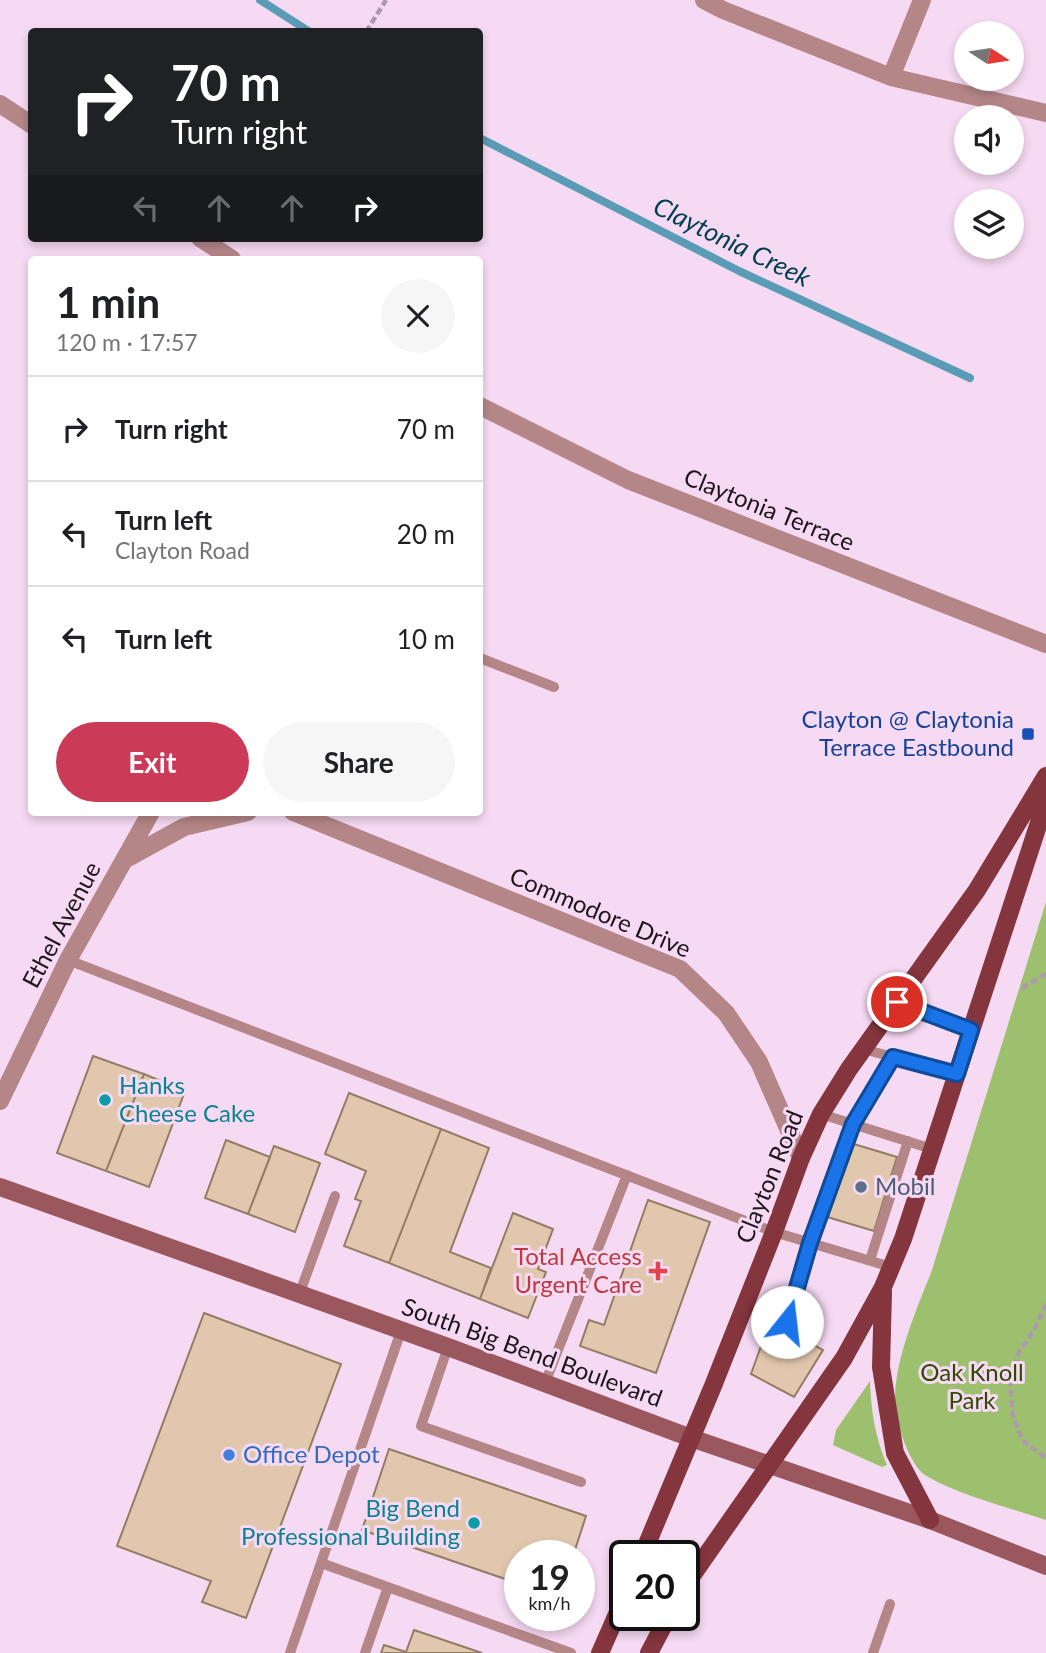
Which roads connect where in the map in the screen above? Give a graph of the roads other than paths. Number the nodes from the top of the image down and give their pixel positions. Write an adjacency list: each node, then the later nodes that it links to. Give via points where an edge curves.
1 (704, 0): 3 (street)
2 (922, 0): 3 (street)
3 (891, 77): 5 (street)
4 (0, 104): 6 (street)
5 (1046, 113)
6 (28, 122)
7 (206, 242): 8 (street)
8 (227, 256)
9 (483, 408): 10 (street, Claytonia Terrace, via 628,480)
10 (1046, 644)
11 (483, 659): 12 (lane)
12 (554, 687)
13 (1046, 776): 20 (main road, Clayton Road, via 977,890)
14 (1046, 801): 21 (main road)
15 (149, 816): 18 (street, Ethel Avenue)
16 (231, 816): 18 (street, via 184,827)
17 (303, 816): 30 (street, Commodore Drive, via 680,969 726,1013 759,1062)
18 (124, 860): 19 (street, Ethel Avenue)
19 (68, 960): 25 (street, Ethel Avenue); 31 (lane)
20 (897, 1002): 21 (lane); 22 (main road, Clayton Road)
21 (971, 1030): 24 (main road)
22 (863, 1049): 23 (lane); 26 (main road, Clayton Road)
23 (893, 1057): 24 (lane); 27 (lane)
24 (957, 1074): 29 (main road)
25 (0, 1101)
26 (821, 1114): 27 (lane); 30 (main road, Clayton Road)
27 (853, 1124): 28 (lane); 35 (lane)
28 (908, 1141): 29 (lane); 36 (lane)
29 (932, 1149): 37 (main road)
30 (801, 1158): 34 (main road, Clayton Road)
31 (627, 1175): 34 (lane); 43 (lane)
32 (0, 1187): 39 (main road, South Big Bend Boulevard)
33 (335, 1196): 39 (lane)
34 (774, 1232): 35 (lane); 44 (main road, Clayton Road)
35 (810, 1243): 36 (lane); 40 (lane)
36 (870, 1260): 37 (lane)
37 (891, 1266): 38 (main road)
38 (883, 1287): 45 (main road, via 844,1358); 47 (main road, via 881,1367 895,1453)
39 (299, 1295): 41 (main road, South Big Bend Boulevard)
40 (787, 1322)
41 (401, 1331): 42 (main road, South Big Bend Boulevard); 49 (lane)
42 (448, 1347): 43 (main road, South Big Bend Boulevard); 46 (lane, via 421,1426)
43 (545, 1383): 44 (main road, South Big Bend Boulevard)
44 (691, 1438): 45 (main road, South Big Bend Boulevard); 48 (main road, Clayton Road)
45 (769, 1465): 47 (main road, South Big Bend Boulevard); 50 (main road)
46 (581, 1482)
47 (930, 1520): 51 (main road, South Big Bend Boulevard)
48 (649, 1540)
49 (321, 1563): 52 (lane); 56 (lane)
50 (700, 1564)
51 (1046, 1566)
52 (388, 1587): 57 (lane); 58 (lane)
53 (890, 1604): 61 (lane)
54 (610, 1631): 59 (main road)
55 (661, 1631): 60 (main road)
56 (290, 1653)
57 (365, 1653)
58 (571, 1653)
59 (600, 1653)
60 (649, 1653)
61 (873, 1653)

